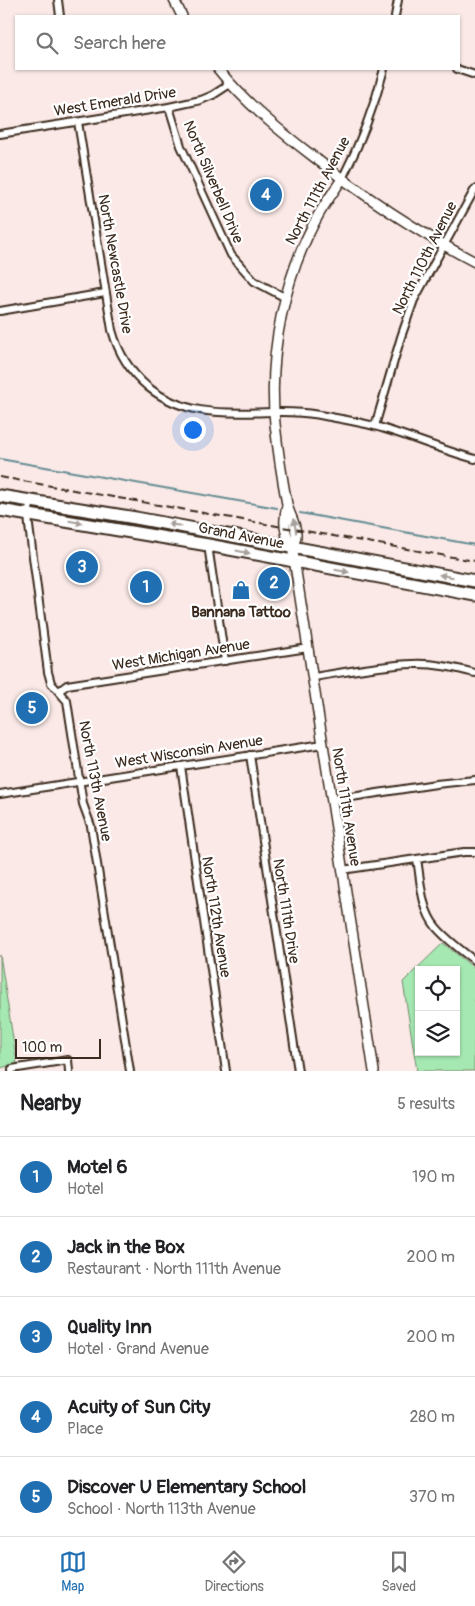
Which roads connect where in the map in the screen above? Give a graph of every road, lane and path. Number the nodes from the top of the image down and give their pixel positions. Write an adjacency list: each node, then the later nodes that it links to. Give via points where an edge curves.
1 (58, 0): 4 (street)
2 (174, 0): 5 (street)
3 (398, 0): 6 (street)
4 (60, 15)
5 (182, 15)
6 (395, 15)
7 (219, 70): 11 (street)
8 (384, 70): 15 (street, North 111th Avenue, via 371,114)
9 (460, 70): 10 (street)
10 (475, 75)
11 (230, 84): 12 (street, West Emerald Drive, via 201,100); 15 (street, via 257,112)
12 (169, 107): 13 (street, West Emerald Drive); 20 (street, North Silverbell Drive, via 181,146 230,255 254,281)
13 (78, 122): 14 (street, West Emerald Drive); 19 (street, North Newcastle Drive)
14 (0, 134)
15 (342, 179): 17 (street); 20 (street, North 111th Avenue, via 318,216)
16 (475, 189): 17 (street, North 110th Avenue)
17 (444, 245): 18 (street); 23 (street, North 110th Avenue, via 414,300)
18 (475, 262)
19 (105, 293): 21 (street); 22 (street, North Newcastle Drive, via 113,334 121,354 155,392 174,403 204,412)
20 (286, 298): 22 (street, North 111th Avenue, via 276,360)
21 (0, 311)
22 (274, 412): 23 (street, North Newcastle Drive, via 322,415); 30 (street, North 111th Avenue, via 287,506 284,518 287,538)
23 (375, 426): 24 (street, North Newcastle Drive)
24 (475, 459)
25 (0, 496): 26 (highway, Grand Avenue)
26 (31, 501): 28 (street, North 113th Avenue); 30 (highway, Grand Avenue, one-way to 26)
27 (0, 510): 28 (highway, Grand Avenue)
28 (28, 514): 29 (highway, Grand Avenue, one-way to 29); 38 (street, North 113th Avenue, via 48,672 51,684)
29 (208, 545): 31 (highway, Grand Avenue, one-way to 31); 35 (street)
30 (292, 546): 31 (street, North 111th Avenue); 32 (highway, Grand Avenue, one-way to 30)
31 (295, 562): 33 (highway, Grand Avenue, one-way to 33); 34 (street, North 111th Avenue)
32 (475, 581)
33 (475, 596)
34 (308, 648): 35 (street, West Michigan Avenue); 37 (street, North 111th Avenue)
35 (225, 661): 38 (street, West Michigan Avenue, via 67,685)
36 (475, 673): 37 (street, via 415,664)
37 (313, 678): 39 (street, North 111th Avenue)
38 (59, 691): 43 (street, North 113th Avenue, via 67,701)
39 (323, 744): 40 (street, West Wisconsin Avenue); 45 (street, North 111th Avenue)
40 (250, 756): 41 (street, West Wisconsin Avenue); 54 (street, North 111th Drive)
41 (181, 766): 43 (street, West Wisconsin Avenue); 53 (street, North 112th Avenue)
42 (475, 780): 45 (street)
43 (80, 782): 44 (street, West Wisconsin Avenue); 52 (street, North 113th Avenue, via 91,826)
44 (0, 794)
45 (332, 800): 48 (street, North 111th Avenue)
46 (475, 852): 47 (street)
47 (417, 859): 48 (street); 49 (street, via 429,916 448,939)
48 (342, 870): 55 (street, North 111th Avenue)
49 (475, 962)
50 (12, 1070): 51 (street, via 68,1060)
51 (69, 1071)
52 (130, 1071)
53 (226, 1071)
54 (298, 1071)
55 (374, 1071)

